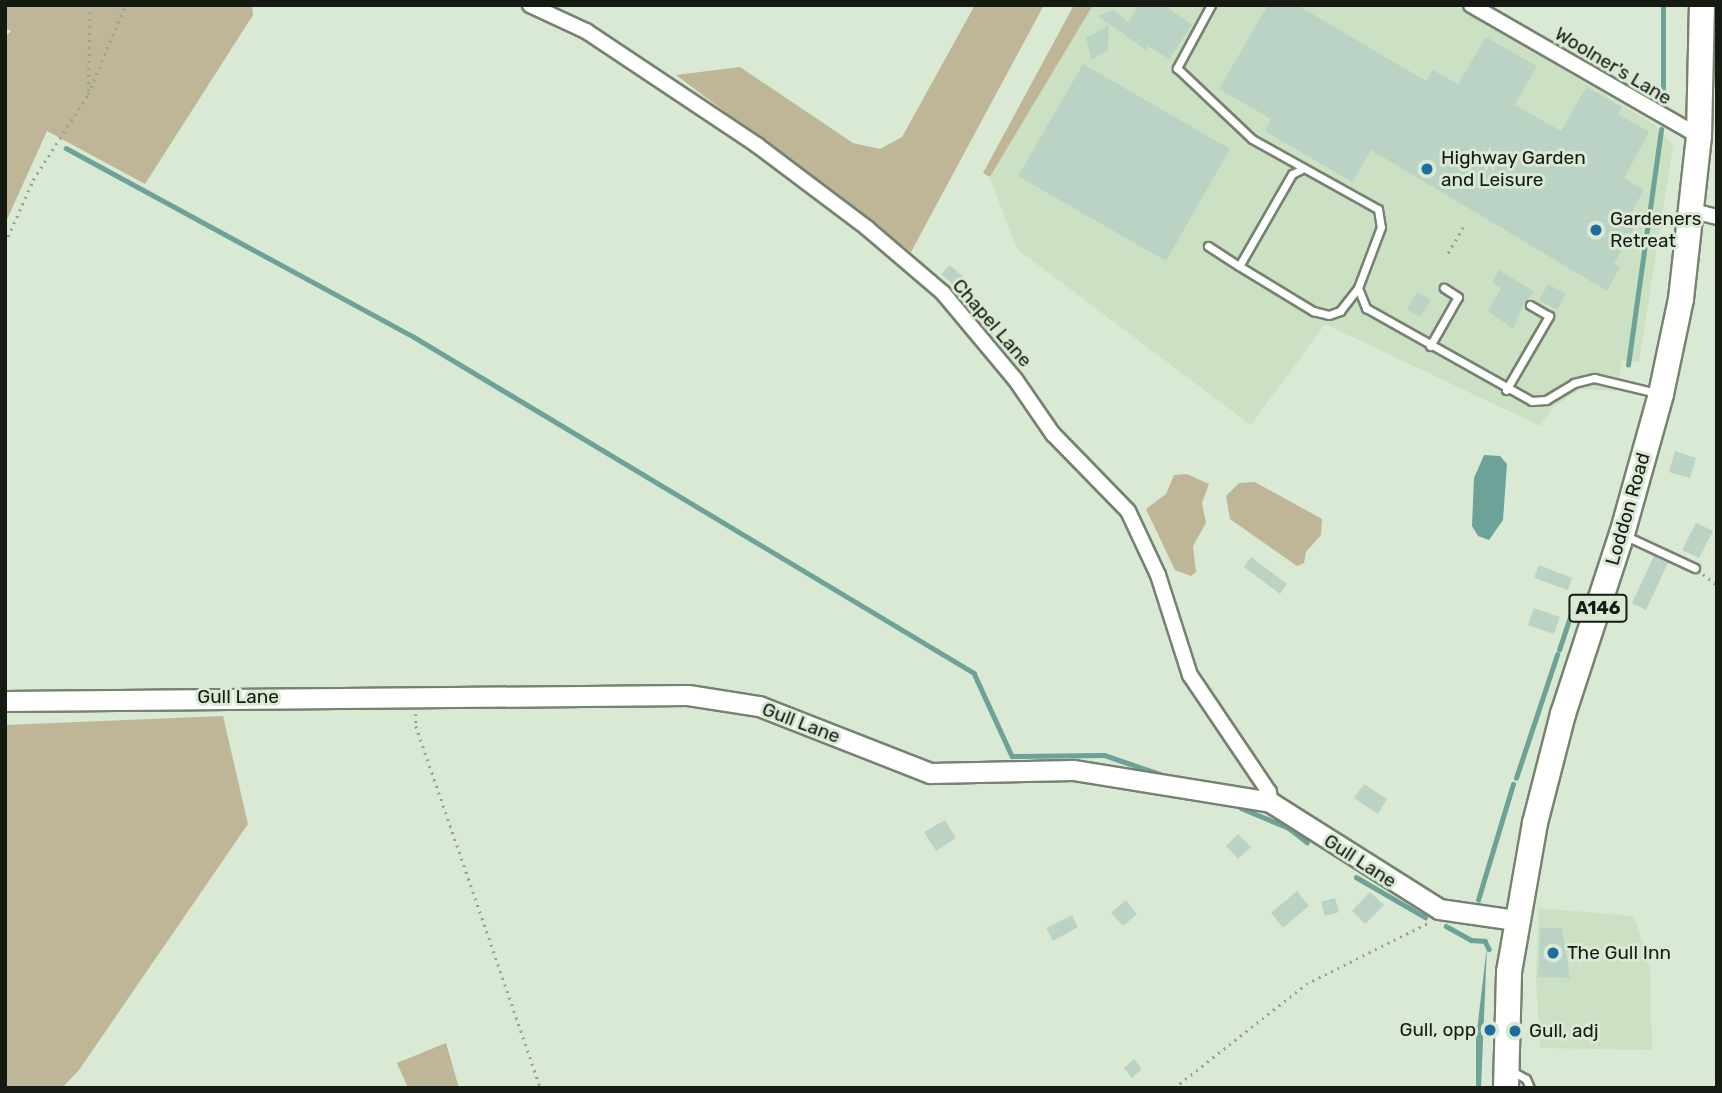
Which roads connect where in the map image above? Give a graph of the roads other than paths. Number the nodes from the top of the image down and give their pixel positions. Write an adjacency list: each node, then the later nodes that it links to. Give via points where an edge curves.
1 (530, 5): 19 (street, Chapel Lane, via 586,31 757,145 867,228 943,293 1054,434 1128,511 1158,575 1190,675 1269,792)
2 (1212, 5): 6 (lane, via 1177,68 1252,139)
3 (1471, 5): 5 (street, Woolner's Lane)
4 (1702, 5): 5 (highway, Loddon Road / A146)
5 (1699, 136): 7 (highway, Loddon Road / A146)
6 (1303, 169): 9 (lane, via 1292,174); 10 (lane, via 1378,209 1381,228)
7 (1705, 214): 15 (highway, Loddon Road / A146)
8 (1208, 246): 9 (lane)
9 (1239, 266): 10 (lane, via 1313,311 1329,315 1340,311)
10 (1358, 288): 13 (lane, via 1366,308)
11 (1444, 288): 13 (lane, via 1458,297)
12 (1530, 305): 14 (lane, via 1549,316)
13 (1430, 346): 14 (lane)
14 (1506, 390): 15 (lane, via 1532,401 1546,400 1573,383 1594,378)
15 (1661, 394): 16 (highway, Loddon Road / A146)
16 (1622, 534): 17 (lane); 20 (highway, Loddon Road / A146, via 1563,714)
17 (1695, 568)
18 (5, 701): 19 (street, Gull Lane, via 688,695 760,706 930,773 1073,770)
19 (1270, 802): 20 (street, Gull Lane, via 1438,909)
20 (1515, 920): 21 (highway, Loddon Road / A146)
21 (1506, 1078): 22 (lane, via 1526,1079)
22 (1530, 1088)

